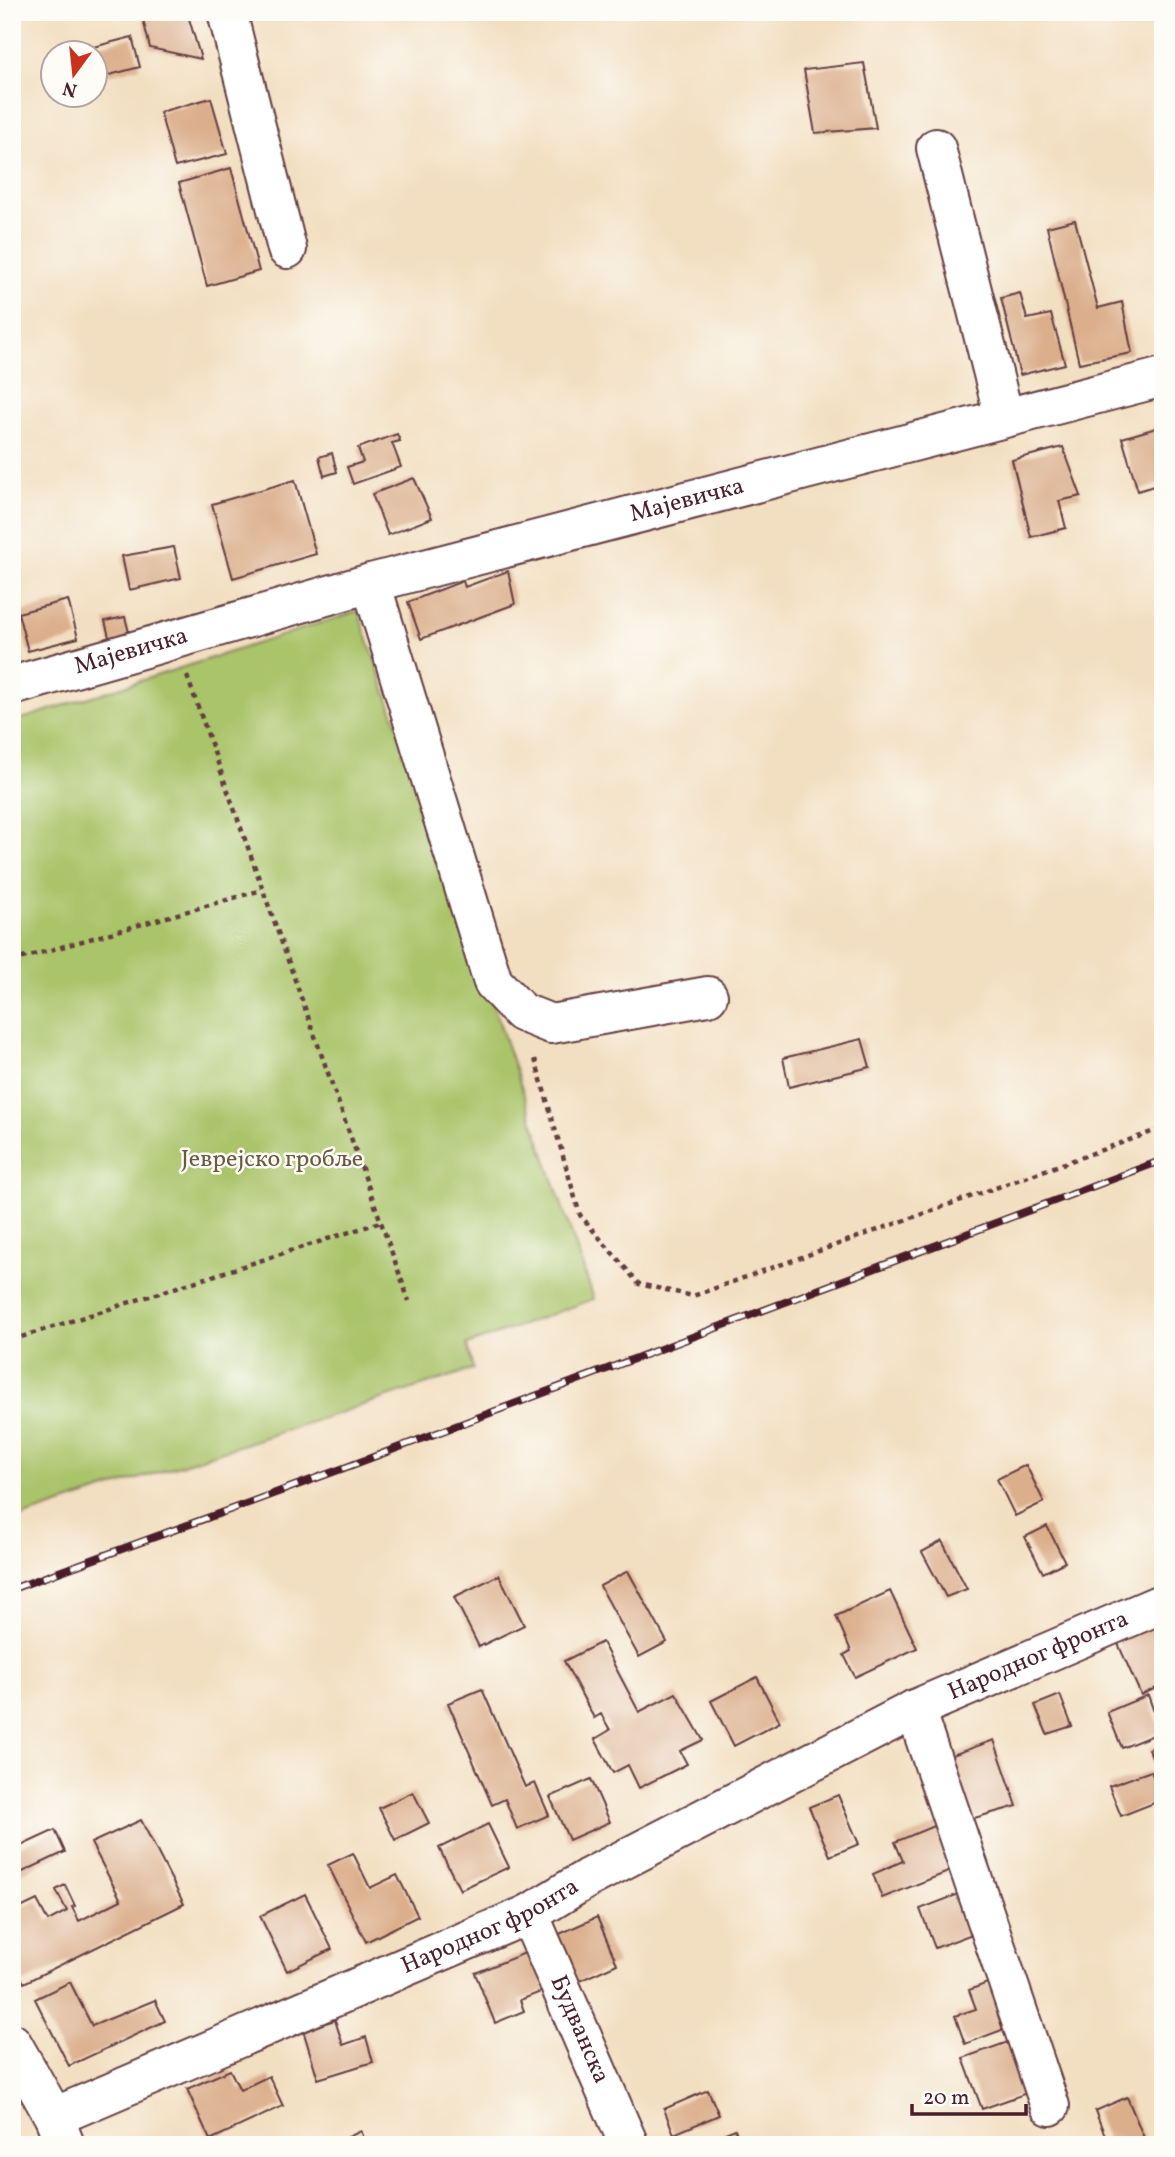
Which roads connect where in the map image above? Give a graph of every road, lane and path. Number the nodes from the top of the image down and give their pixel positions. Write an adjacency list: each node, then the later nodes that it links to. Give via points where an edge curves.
1 (228, 12): 3 (street)
2 (936, 148): 5 (street)
3 (287, 249)
4 (1163, 377): 5 (street, Мајевичка)
5 (1004, 417): 6 (street, Мајевичка)
6 (371, 583): 7 (street, Мајевичка); 12 (street, via 493,982)
7 (173, 638): 8 (street, Мајевичка); 9 (path)
8 (12, 686)
9 (262, 890): 10 (path); 14 (path)
10 (12, 961)
11 (708, 996): 12 (street, via 551,1024)
12 (521, 1013): 13 (path, via 580,1215 639,1284 693,1296)
13 (1163, 1128)
14 (380, 1222): 15 (path); 16 (path)
15 (409, 1301)
16 (12, 1340)
17 (1163, 1603): 18 (street, Народног фронта)
18 (915, 1709): 19 (street, Народног фронта, via 588,1878); 21 (street)
19 (529, 1914): 22 (street, Народног фронта); 23 (street, Будванска)
20 (12, 2043): 22 (street)
21 (1050, 2106)
22 (59, 2131)
23 (629, 2145)

